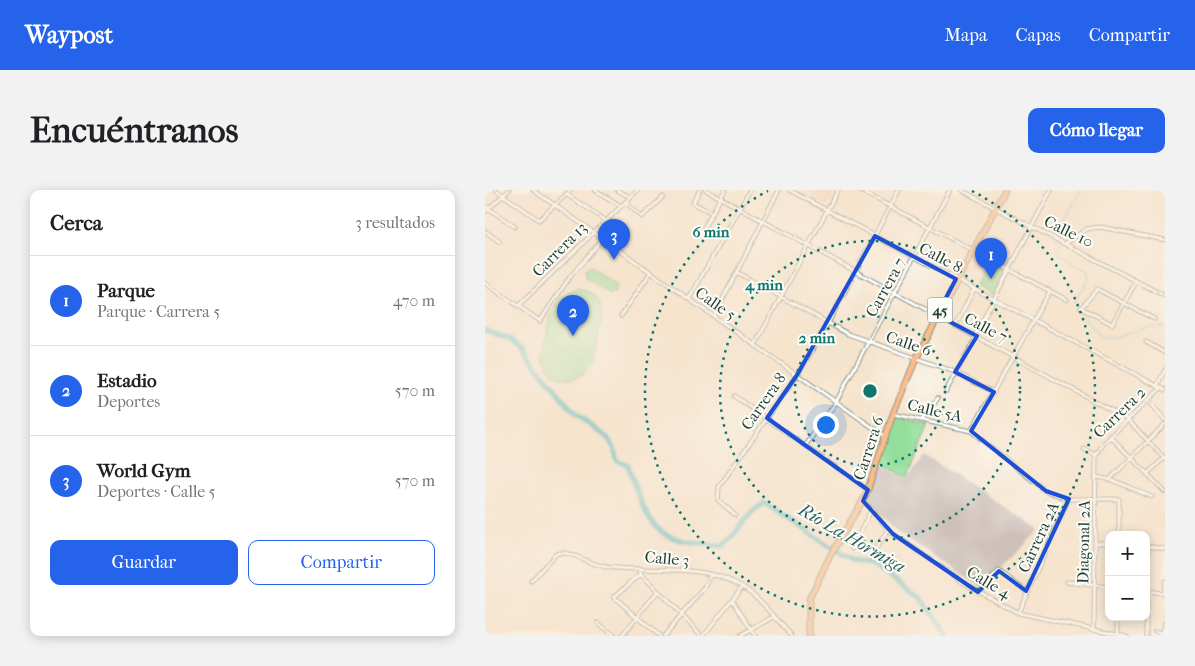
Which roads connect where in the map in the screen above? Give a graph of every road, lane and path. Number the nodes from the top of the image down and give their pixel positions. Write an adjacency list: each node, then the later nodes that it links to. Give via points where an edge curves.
1 (496, 190): 22 (street)
2 (509, 190): 22 (street)
3 (533, 190): 27 (street, Calle 5)
4 (571, 190): 21 (street)
5 (595, 190): 28 (street)
6 (617, 190): 23 (street)
7 (637, 190): 23 (street, Carrera 13)
8 (700, 190): 35 (street, via 693,203)
9 (707, 190): 25 (street, Calle 7)
10 (725, 190): 25 (street)
11 (750, 190): 31 (street)
12 (779, 190): 37 (street)
13 (789, 190): 33 (street, Calle 8)
14 (838, 190): 33 (street)
15 (859, 190): 29 (street)
16 (899, 190): 29 (street, Carrera 8)
17 (950, 190): 41 (street, Carrera 7)
18 (961, 190): 32 (street, Calle 10)
19 (1005, 190): 32 (main road, Carrera 6 / 45)
20 (1051, 190): 38 (street)
21 (566, 194): 27 (street); 36 (street)
22 (503, 195): 27 (street, via 539,220); 30 (street)
23 (630, 197): 26 (street, Carrera 13)
24 (663, 197): 26 (street, via 642,217)
25 (721, 198): 31 (street, Calle 7); 35 (street)
26 (625, 202): 28 (street, Carrera 13)
27 (555, 205): 43 (street, Calle 5)
28 (621, 206): 36 (street, Carrera 13)
29 (890, 206): 41 (street); 44 (street, Carrera 8)
30 (487, 207): 34 (street); 39 (street)
31 (740, 208): 37 (street, Calle 7); 64 (street)
32 (995, 208): 38 (street, Calle 10); 50 (main road, Carrera 6 / 45)
33 (827, 210): 44 (street, Calle 8); 49 (street)
34 (485, 212)
35 (712, 213): 40 (street)
36 (605, 220): 43 (street, Carrera 13)
37 (763, 221): 49 (street, Calle 7); 55 (street)
38 (1032, 226): 48 (street, Calle 10); 52 (street)
39 (515, 227)
40 (703, 228)
41 (931, 228): 50 (street); 51 (street, Carrera 7)
42 (485, 232): 47 (street)
43 (593, 232): 45 (street, Calle 5); 68 (street, Carrera 13)
44 (875, 236): 51 (street, Calle 8); 53 (street, Carrera 8)
45 (603, 238): 54 (street, Calle 5); 68 (street, via 570,277 540,321)
46 (1165, 240): 48 (street, via 1100,227 1087,229)
47 (500, 242)
48 (1066, 243): 58 (street, Calle 10)
49 (809, 245): 53 (street, Calle 7); 63 (street)
50 (972, 250): 52 (street); 56 (main road, Carrera 6 / 45)
51 (915, 257): 56 (street, Calle 8); 61 (street, Carrera 7)
52 (1010, 270): 60 (street); 65 (street)
53 (856, 271): 61 (street, Calle 7); 74 (street, Carrera 8)
54 (651, 272): 64 (street, Calle 5); 70 (street)
55 (738, 272): 63 (street, Calle 6); 71 (street)
56 (956, 279): 59 (street, Calle 8); 69 (main road, Carrera 6 / 45)
57 (485, 282): 68 (street)
58 (1136, 282): 62 (street, Calle 10); 67 (street)
59 (974, 289): 65 (street, Calle 8); 75 (street)
60 (1050, 291): 66 (street); 73 (street)
61 (896, 293): 69 (street, Calle 7); 77 (street, Carrera 7)
62 (1165, 296)
63 (782, 297): 74 (street, Calle 6); 79 (street)
64 (689, 299): 71 (street, Calle 5)
65 (994, 299): 73 (street, Calle 8); 76 (street)
66 (1067, 300)
67 (1124, 303): 67 (street, via 1112,324 1081,308 1097,289); 72 (street)
68 (519, 305)
69 (937, 315): 75 (street, Calle 7); 82 (main road, Carrera 6 / 45)
70 (621, 316)
71 (714, 316): 79 (street, Calle 5)
72 (1154, 319)
73 (1033, 320): 81 (street); 86 (street, Calle 8)
74 (828, 323): 77 (street, Calle 6); 85 (street, Carrera 8)
75 (956, 325): 76 (street, Calle 7)
76 (976, 336): 81 (street, Calle 7); 84 (street)
77 (869, 342): 82 (street, Calle 6); 92 (street, Carrera 7)
78 (1146, 342): 80 (street)
79 (755, 345): 85 (street, Calle 5)
80 (1165, 353)
81 (1014, 356): 88 (street); 96 (street, Calle 7)
82 (916, 358): 84 (street, Calle 6); 93 (main road, Carrera 6 / 45)
83 (1165, 370): 86 (street, Carrera 2)
84 (955, 372): 87 (street); 88 (street, Calle 6)
85 (797, 375): 92 (street, Calle 5); 94 (street, Carrera 8)
86 (1161, 388): 91 (street, Carrera 2)
87 (946, 391)
88 (994, 392): 99 (street)
89 (734, 396): 94 (street)
90 (938, 398): 95 (street)
91 (1148, 400): 96 (street, Carrera 2); 97 (street)
92 (836, 402): 100 (street, Calle 5); 103 (street, Carrera 7)
93 (893, 414): 95 (street, Calle 5A); 100 (main road, Carrera 6 / 45)
94 (767, 418): 103 (street); 118 (street, Carrera 8, via 719,487 718,500)
95 (922, 420): 99 (street, Calle 5A)
96 (1127, 420): 101 (street, Carrera 2); 102 (street, Calle 7)
97 (1165, 420)
98 (1165, 424): 102 (street)
99 (971, 431): 115 (street, via 1046,491)
100 (885, 436): 111 (main road, Carrera 6 / 45)
101 (1110, 436): 105 (street, Carrera 2); 106 (street)
102 (1148, 441): 106 (street); 107 (street, Calle 7)
103 (806, 445): 111 (street)
104 (1084, 449): 105 (street)
105 (1096, 455): 109 (street, Diagonal 2A)
106 (1131, 457): 108 (street); 110 (street)
107 (1165, 458): 108 (street)
108 (1147, 474): 112 (street)
109 (1096, 477): 110 (street); 114 (street, Diagonal 2A)
110 (1111, 478): 113 (street)
111 (868, 490): 116 (main road, Carrera 6 / 45)
112 (1165, 492)
113 (1152, 497)
114 (1096, 498): 115 (street); 120 (street, via 1119,499); 121 (street, Diagonal 2A)
115 (1069, 499): 136 (street, Carrera 2A)
116 (863, 501): 117 (street, Calle 4); 163 (main road, Carrera 6 / 45, via 809,599)
117 (871, 510): 119 (street, Calle 4); 124 (street)
118 (735, 515)
119 (888, 529): 126 (street); 139 (street, Calle 4)
120 (1119, 531)
121 (1095, 543): 122 (street); 133 (street, Diagonal 2A)
122 (1105, 543)
123 (1150, 546): 125 (street)
124 (853, 549)
125 (1165, 549)
126 (871, 557)
127 (640, 568): 128 (street); 129 (street, Calle 3); 130 (street, Calle 3, via 606,567 561,552)
128 (641, 574): 138 (street); 143 (street, via 614,597)
129 (711, 575): 134 (street, Calle 3, via 727,577); 141 (street, via 705,588)
130 (531, 581)
131 (1165, 581): 137 (street, via 1163,592)
132 (1067, 582): 133 (street)
133 (1095, 585): 135 (street); 150 (street, Diagonal 2A)
134 (742, 586): 140 (street); 144 (street, Calle 3)
135 (1105, 586)
136 (1027, 591): 139 (street, via 999,571); 142 (street, Carrera 2A)
137 (1150, 591)
138 (659, 592): 141 (street); 143 (street)
139 (978, 592): 142 (street, Calle 4)
140 (733, 600): 149 (street); 159 (street)
141 (681, 614): 158 (street); 159 (street)
142 (1018, 614): 150 (street, Calle 4)
143 (638, 616): 156 (street); 157 (street)
144 (774, 617): 149 (street); 162 (street, Calle 3)
145 (1118, 621): 152 (street)
146 (1146, 621): 165 (street)
147 (598, 623): 155 (street)
148 (1165, 623): 153 (street)
149 (751, 628): 160 (street); 161 (street)
150 (1094, 630): 152 (street, Calle 4)
151 (1155, 631): 153 (street)
152 (1118, 634): 164 (street, Calle 4)
153 (1161, 634): 154 (street)
154 (1165, 635)
155 (614, 636)
156 (622, 636)
157 (659, 636)
158 (663, 636)
159 (702, 636)
160 (740, 636)
161 (755, 636)
162 (792, 636)
163 (809, 636)
164 (1127, 636)
165 (1146, 636)

